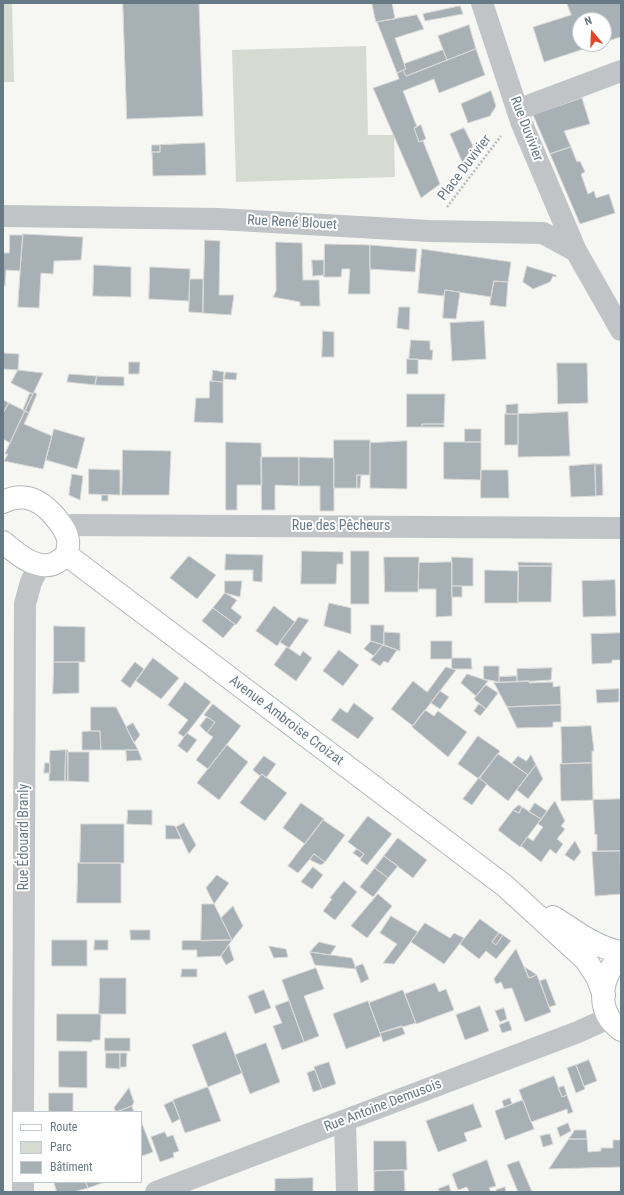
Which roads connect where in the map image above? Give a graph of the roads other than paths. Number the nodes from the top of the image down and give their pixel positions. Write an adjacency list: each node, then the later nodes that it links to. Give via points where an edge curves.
1 (482, 3): 3 (street, Rue Duvivier)
2 (621, 71): 3 (street)
3 (520, 117): 5 (street, Rue Duvivier)
4 (3, 216): 5 (street, Rue René Blouet, via 219,219 429,231 543,234)
5 (576, 252): 6 (street, Rue Duvivier)
6 (620, 327)
7 (3, 502): 8 (main road, via 19,496 30,498 40,502)
8 (62, 525): 9 (street, Rue des Pêcheurs); 11 (main road, via 68,540)
9 (621, 528)
10 (3, 542): 12 (main road, via 17,554)
11 (67, 555): 12 (main road, via 54,564); 13 (main road, Avenue Ambroise Croizat)
12 (39, 566): 18 (street, Rue Édouard Branly, via 25,604)
13 (504, 886): 14 (main road, Avenue Ambroise Croizat, via 598,944); 16 (main road, Avenue Ambroise Croizat, via 586,960 597,977)
14 (621, 952)
15 (621, 957): 16 (main road, via 613,964 605,979)
16 (604, 995): 17 (main road, via 605,1010)
17 (615, 1024): 19 (street, Rue Antoine Demusois, via 578,1032)
18 (23, 1111)
19 (345, 1121): 20 (street, Rue Antoine Demusois); 21 (street)
20 (156, 1192)
21 (347, 1192)

